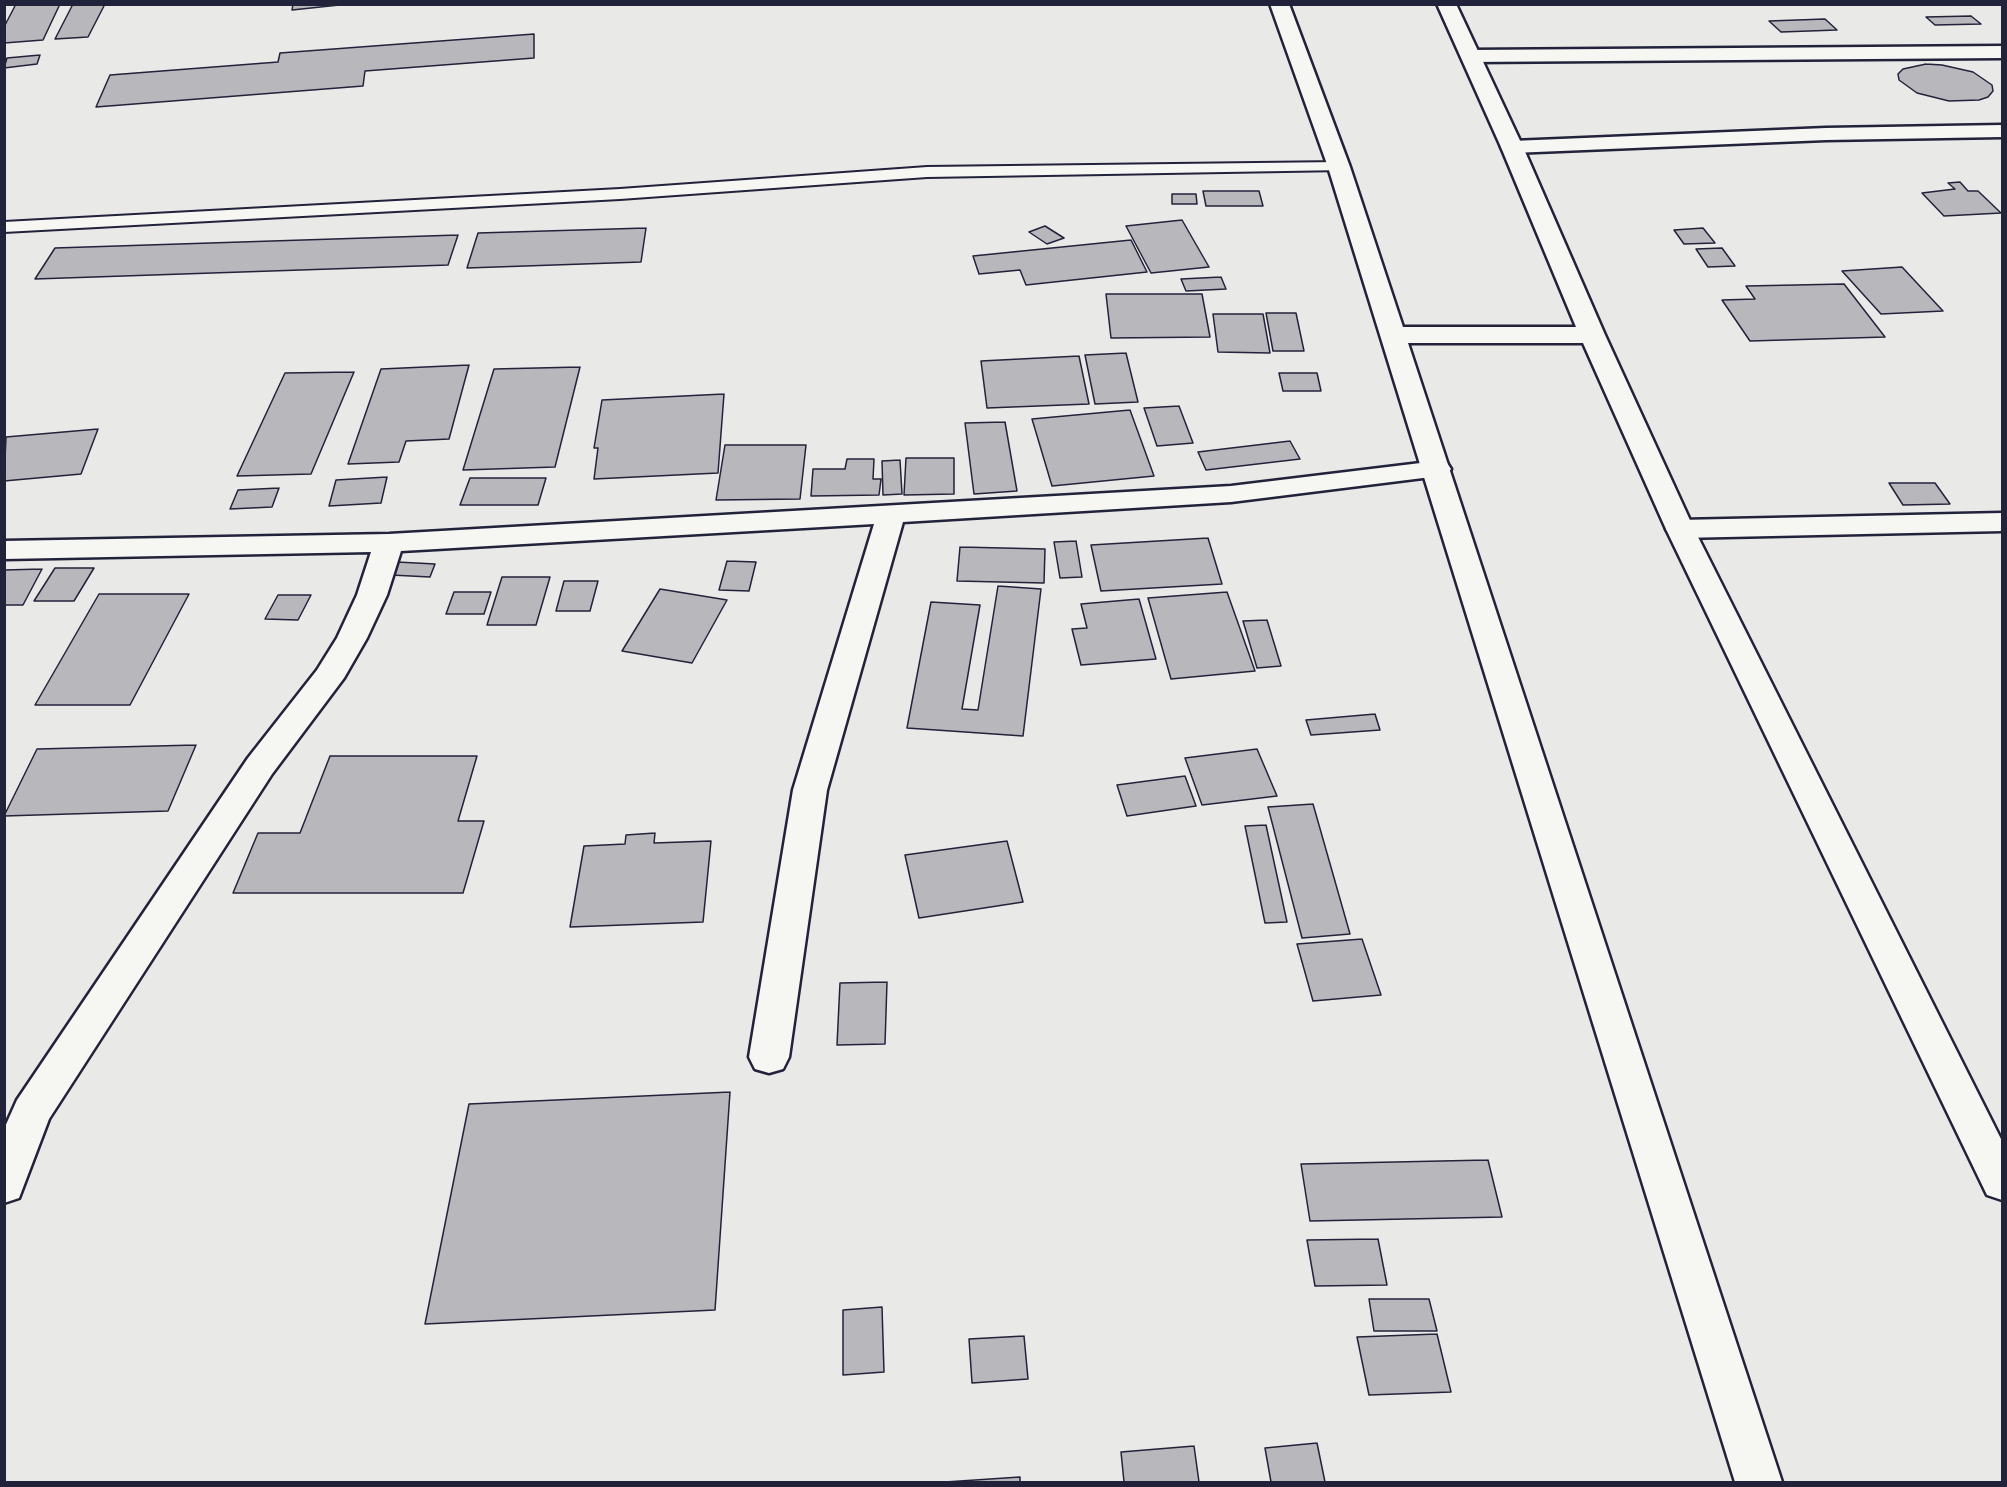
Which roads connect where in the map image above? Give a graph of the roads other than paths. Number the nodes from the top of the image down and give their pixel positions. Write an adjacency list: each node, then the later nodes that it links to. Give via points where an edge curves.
1 (1279, 4): 7 (main road)
2 (1446, 4): 4 (main road)
3 (2002, 52): 4 (main road)
4 (1471, 56): 6 (main road)
5 (2002, 131): 6 (main road)
6 (1512, 147): 10 (main road)
7 (1339, 167): 8 (lane, via 927,172 608,195); 9 (main road)
8 (4, 227)
9 (1391, 335): 10 (main road); 11 (main road)
10 (1592, 335): 14 (main road)
11 (1437, 469): 12 (main road, via 1231,494); 21 (main road)
12 (891, 514): 15 (main road); 17 (main road, via 810,790)
13 (2002, 522): 14 (main road)
14 (1680, 529): 19 (main road)
15 (389, 543): 16 (main road); 18 (main road, via 372,595 328,678 260,766)
16 (4, 550)
17 (769, 1057)
18 (18, 1112): 20 (main road)
19 (2002, 1182)
20 (4, 1185)
21 (1759, 1482)

